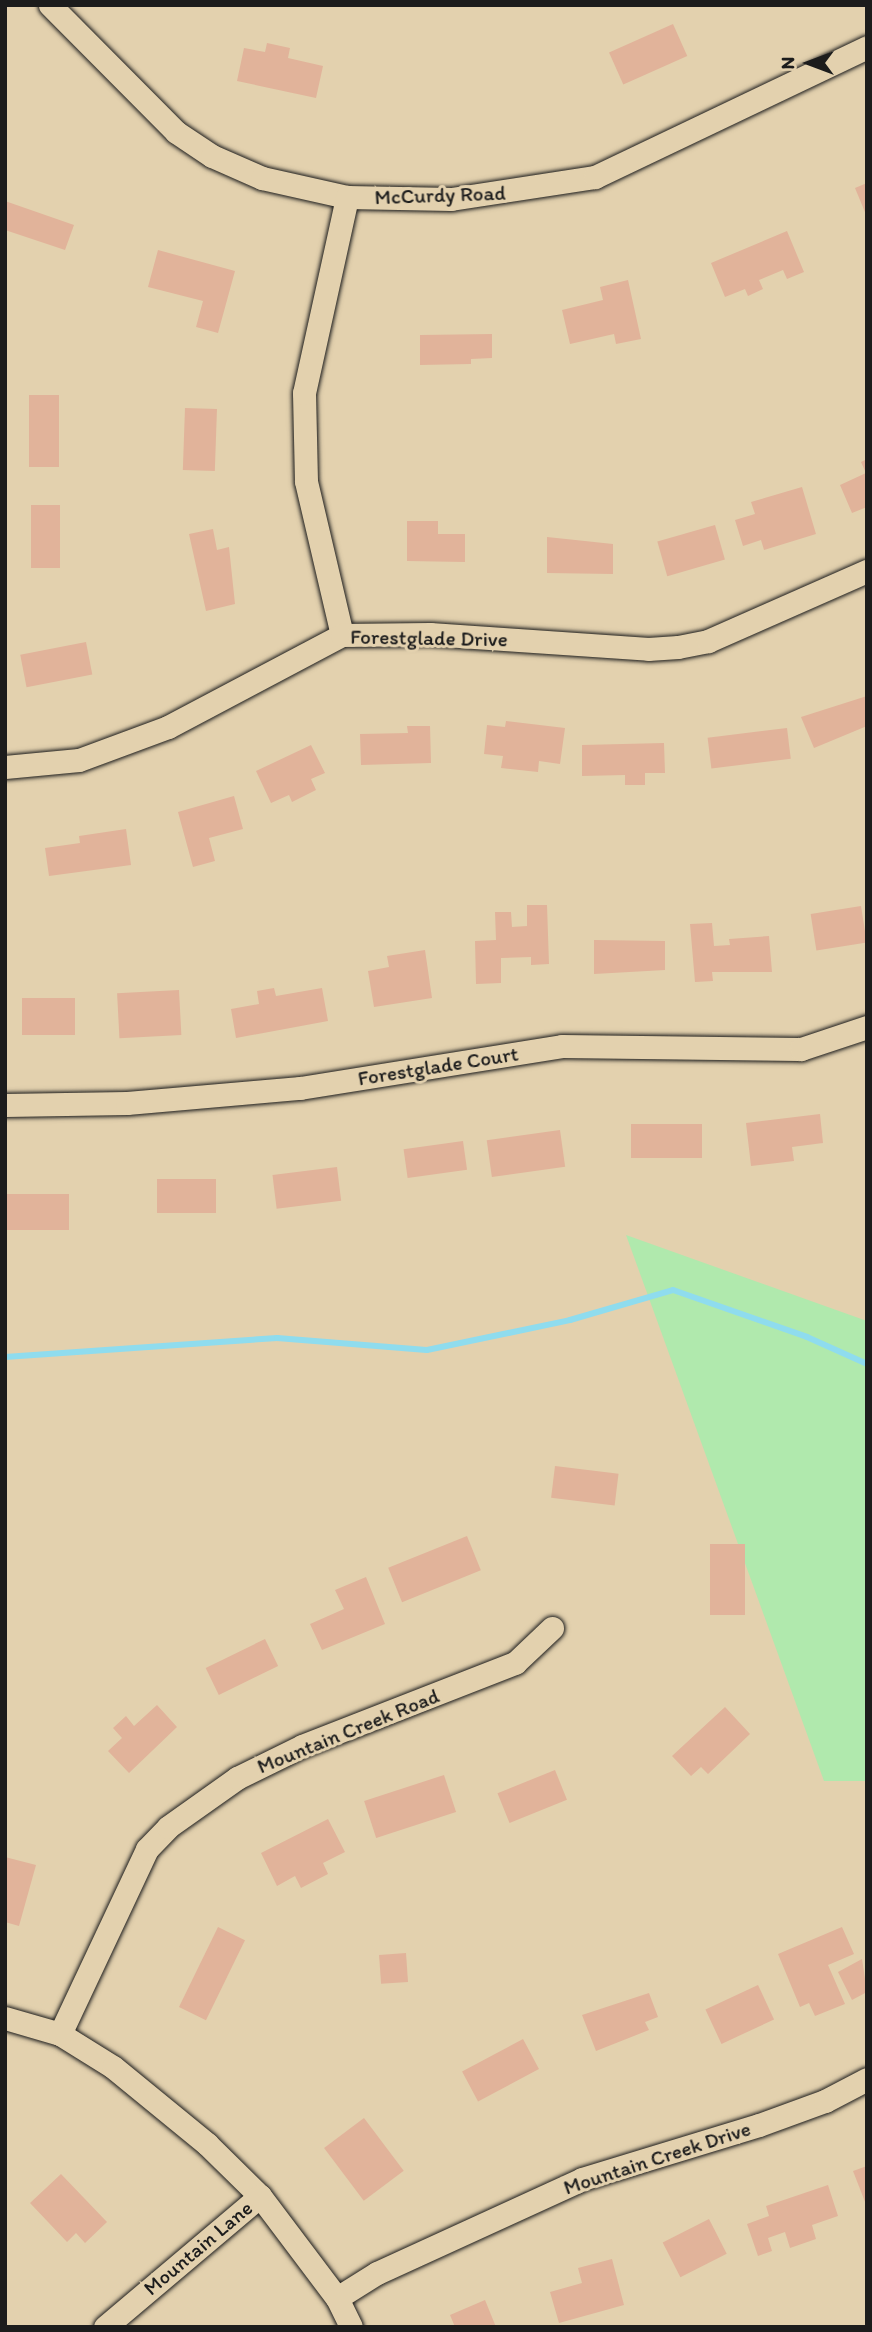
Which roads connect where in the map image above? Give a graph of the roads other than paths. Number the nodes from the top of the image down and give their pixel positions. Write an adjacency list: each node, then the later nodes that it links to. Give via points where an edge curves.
1 (50, 5): 3 (street, McCurdy Road, via 176,132 203,150 262,178)
2 (867, 47): 3 (street, McCurdy Road, via 595,177 451,199)
3 (347, 197): 5 (street, via 303,393 306,481)
4 (867, 571): 5 (street, Forestglade Drive, via 708,641 678,647 648,649 430,634)
5 (341, 635): 6 (street, Forestglade Drive, via 168,727 79,760)
6 (5, 767)
7 (867, 1027): 8 (street, Forestglade Court, via 801,1049 562,1046 300,1088 127,1103)
8 (5, 1105)
9 (552, 1628): 11 (street, Mountain Creek Road, via 515,1663 303,1746 237,1778 168,1827 147,1849)
10 (5, 2018): 11 (street)
11 (60, 2034): 13 (street, via 113,2067 207,2144)
12 (867, 2079): 14 (street, Mountain Creek Drive, via 825,2101 759,2125 582,2179 377,2273)
13 (260, 2196): 14 (street); 15 (street, Mountain Lane)
14 (337, 2298): 16 (street)
15 (105, 2327)
16 (351, 2327)

